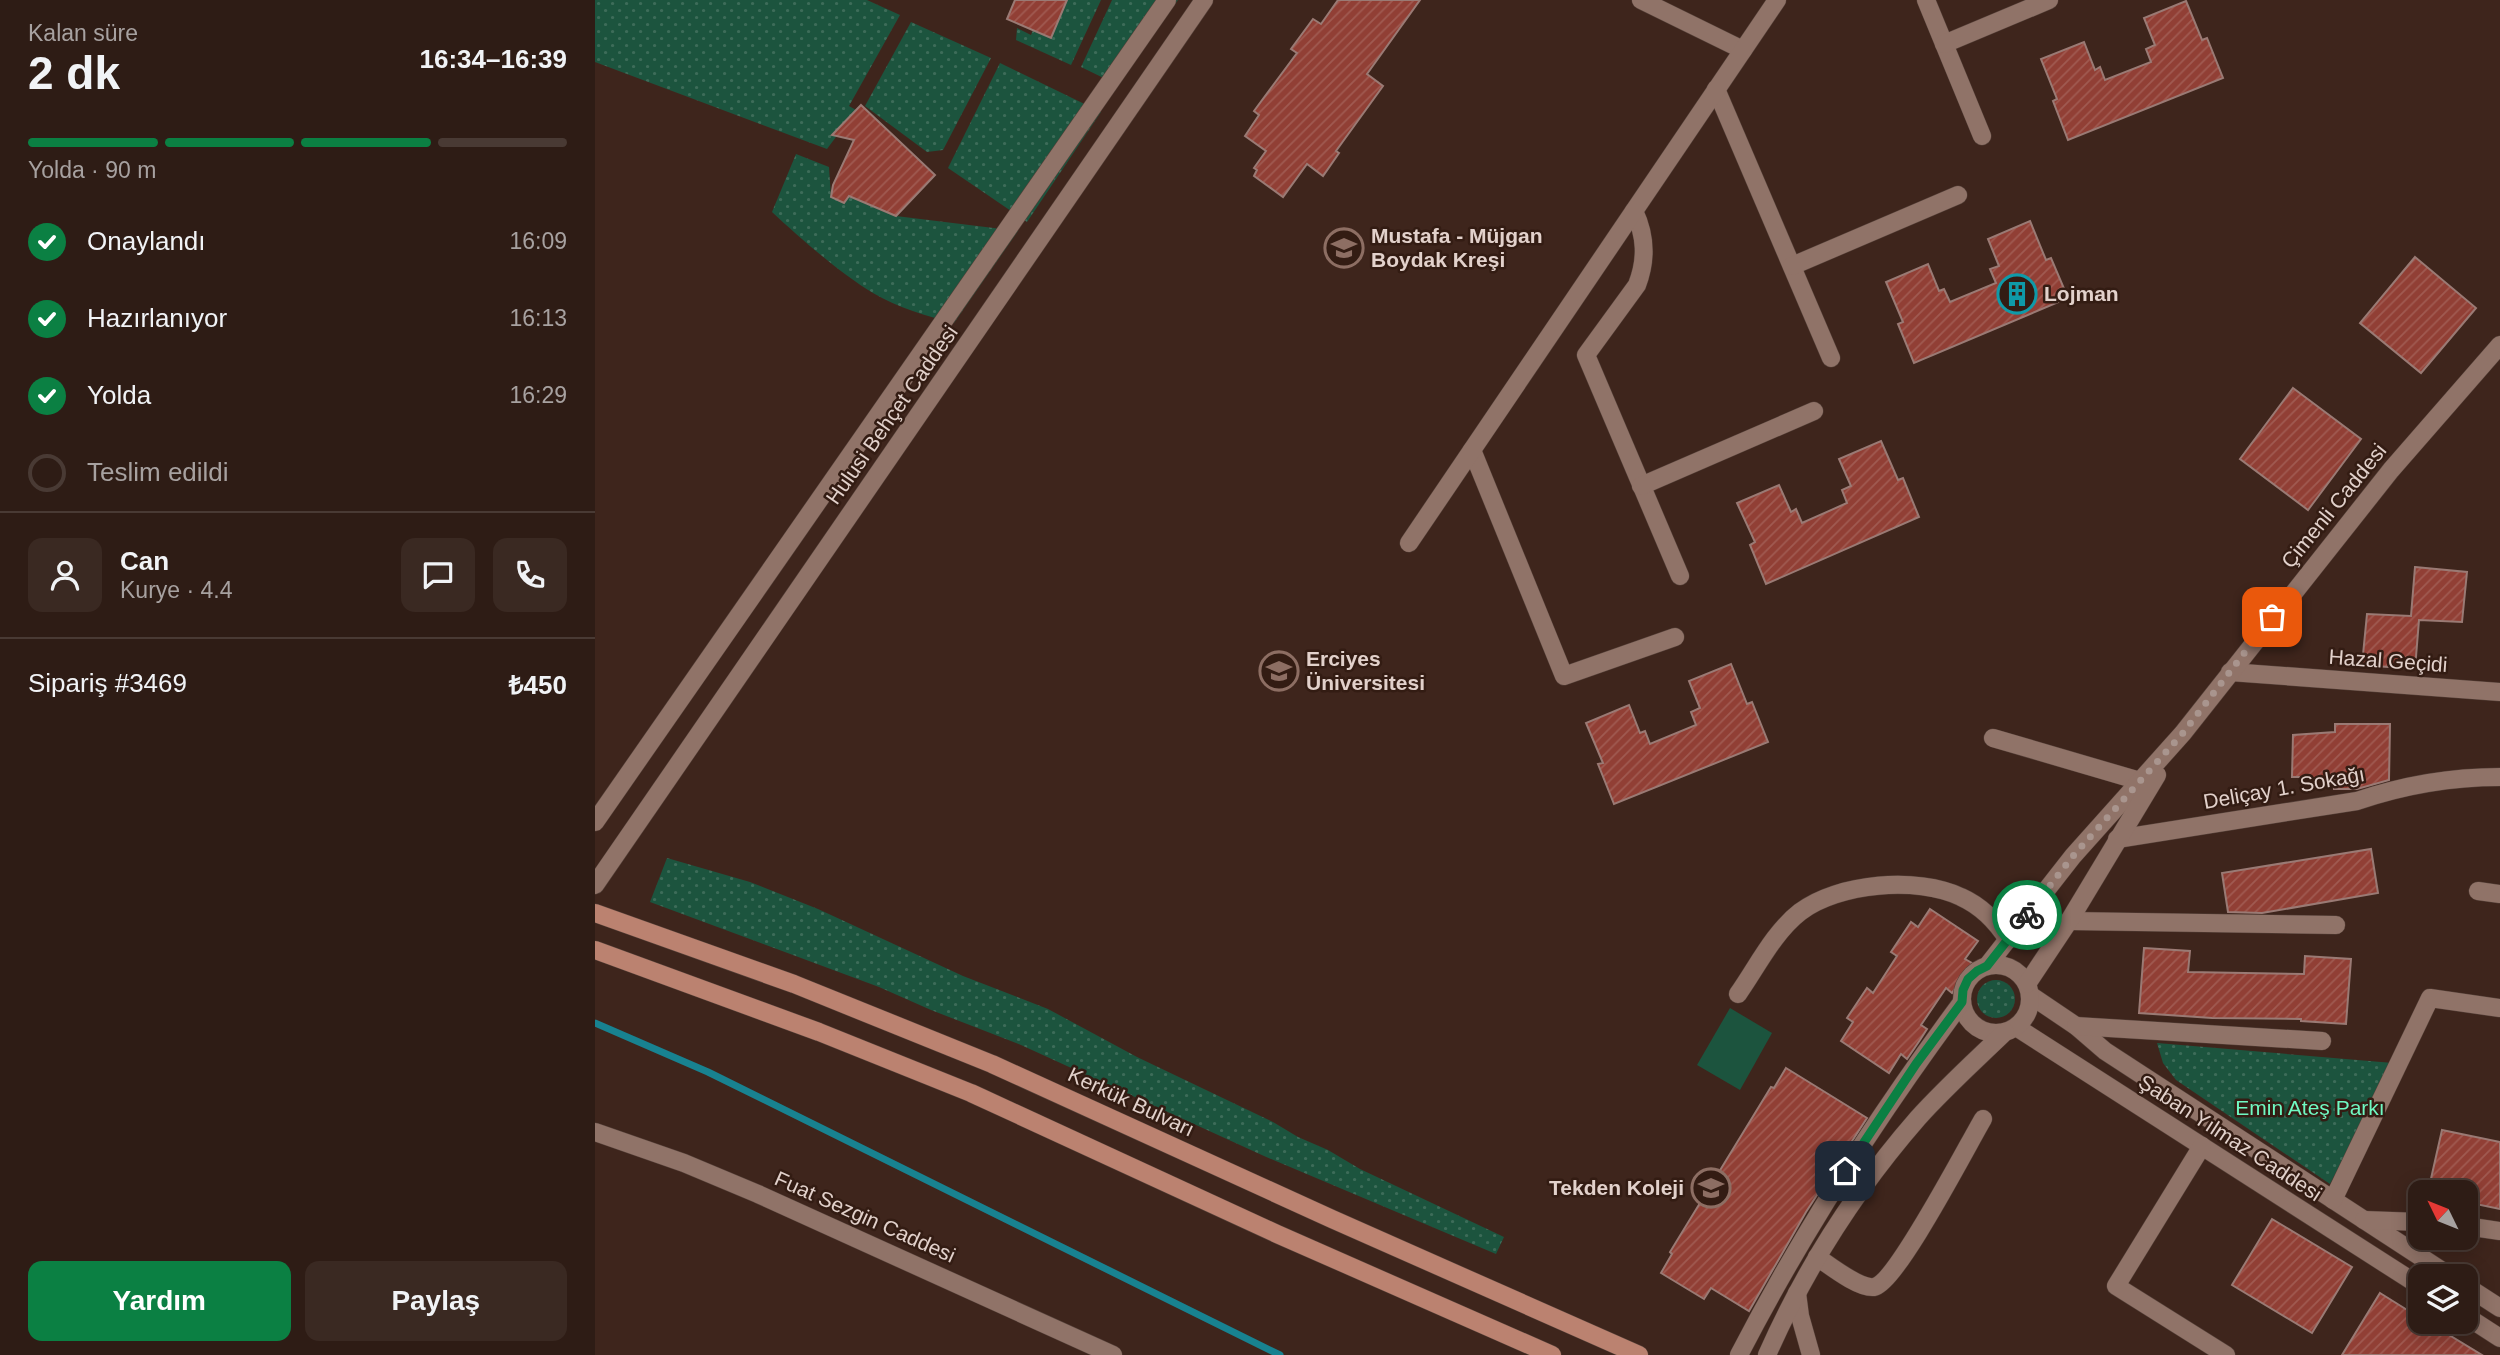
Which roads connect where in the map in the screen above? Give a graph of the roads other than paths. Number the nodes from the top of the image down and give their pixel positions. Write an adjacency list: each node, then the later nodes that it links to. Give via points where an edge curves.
1 (1167, 0): 28 (street, Hulusi Behçet Caddesi)
2 (1204, 0): 30 (street, Hulusi Behçet Caddesi)
3 (1641, 0): 8 (street)
4 (1777, 0): 8 (street)
5 (1926, 0): 7 (street)
6 (2049, 0): 7 (street)
7 (1944, 44): 10 (street)
8 (1743, 50): 9 (street)
9 (1716, 89): 12 (street); 13 (street)
10 (1982, 136)
11 (1958, 195): 13 (street)
12 (1634, 211): 17 (street); 18 (street, via 1644,238 1641,274 1586,355)
13 (1792, 266): 15 (street)
14 (2498, 351): 22 (street, Çimenli Caddesi, via 2383,480)
15 (1831, 358)
16 (1814, 411): 18 (street)
17 (1472, 450): 19 (street); 21 (street, via 1564,676)
18 (1641, 486): 20 (street)
19 (1409, 542)
20 (1680, 576)
21 (1675, 637)
22 (2230, 672): 23 (street, Hazal Geçidi); 24 (street, Çimenli Caddesi)
23 (2500, 692)
24 (2183, 733): 27 (street, Çimenli Caddesi); 29 (street, Çimenli Caddesi)
25 (1993, 738): 27 (street)
26 (2500, 777): 29 (street, Deliçay 1. Sokağı, via 2442,780 2357,802)
27 (2140, 781): 36 (street, Çimenli Caddesi, via 2073,856)
28 (595, 822)
29 (2116, 839): 34 (street, Çimenli Caddesi)
30 (595, 885)
31 (2478, 891): 32 (street)
32 (2500, 894)
33 (595, 913): 64 (main road, Kerkük Bulvarı, via 795,984 992,1064)
34 (2069, 921): 35 (street); 39 (street, Çimenli Caddesi)
35 (2336, 925)
36 (2008, 940): 38 (street, Çimenli Caddesi); 40 (street, via 1987,913 1947,891 1885,886 1841,892 1811,904 1785,926)
37 (595, 950): 63 (main road, via 971,1093)
38 (1987, 966): 39 (street, via 2011,968 2021,974); 41 (street, via 1968,979)
39 (2029, 990): 43 (street, Şaban Yılmaz Caddesi); 44 (street, via 2024,1018)
40 (1738, 994)
41 (1962, 1002): 44 (street, via 1972,1023 1982,1030); 65 (street, via 1838,1182)
42 (2500, 1008): 49 (street, via 2430,998)
43 (2076, 1026): 45 (street); 49 (street, Şaban Yılmaz Caddesi, via 2105,1051)
44 (2011, 1029): 48 (street, Şaban Yılmaz Caddesi); 54 (street, via 1920,1116 1845,1212)
45 (2322, 1041)
46 (1983, 1119): 54 (street, via 1886,1280 1875,1287 1861,1286)
47 (595, 1132): 62 (street, Fuat Sezgin Caddesi, via 758,1194)
48 (2202, 1146): 56 (street, Şaban Yılmaz Caddesi); 68 (street, via 2116,1286)
49 (2333, 1200): 50 (street, Şaban Yılmaz Caddesi)
50 (2364, 1220): 51 (street); 55 (street, Şaban Yılmaz Caddesi)
51 (2408, 1222)
52 (2478, 1228): 53 (street)
53 (2500, 1231)
54 (1817, 1257): 57 (street)
55 (2432, 1264)
56 (2408, 1278)
57 (1797, 1293): 66 (street); 67 (street)
58 (2478, 1294): 59 (street)
59 (2500, 1308)
60 (2478, 1324): 61 (street)
61 (2500, 1338)
62 (1113, 1355)
63 (1552, 1355)
64 (1639, 1355)
65 (1739, 1355)
66 (1767, 1355)
67 (1811, 1355)
68 (2226, 1355)

